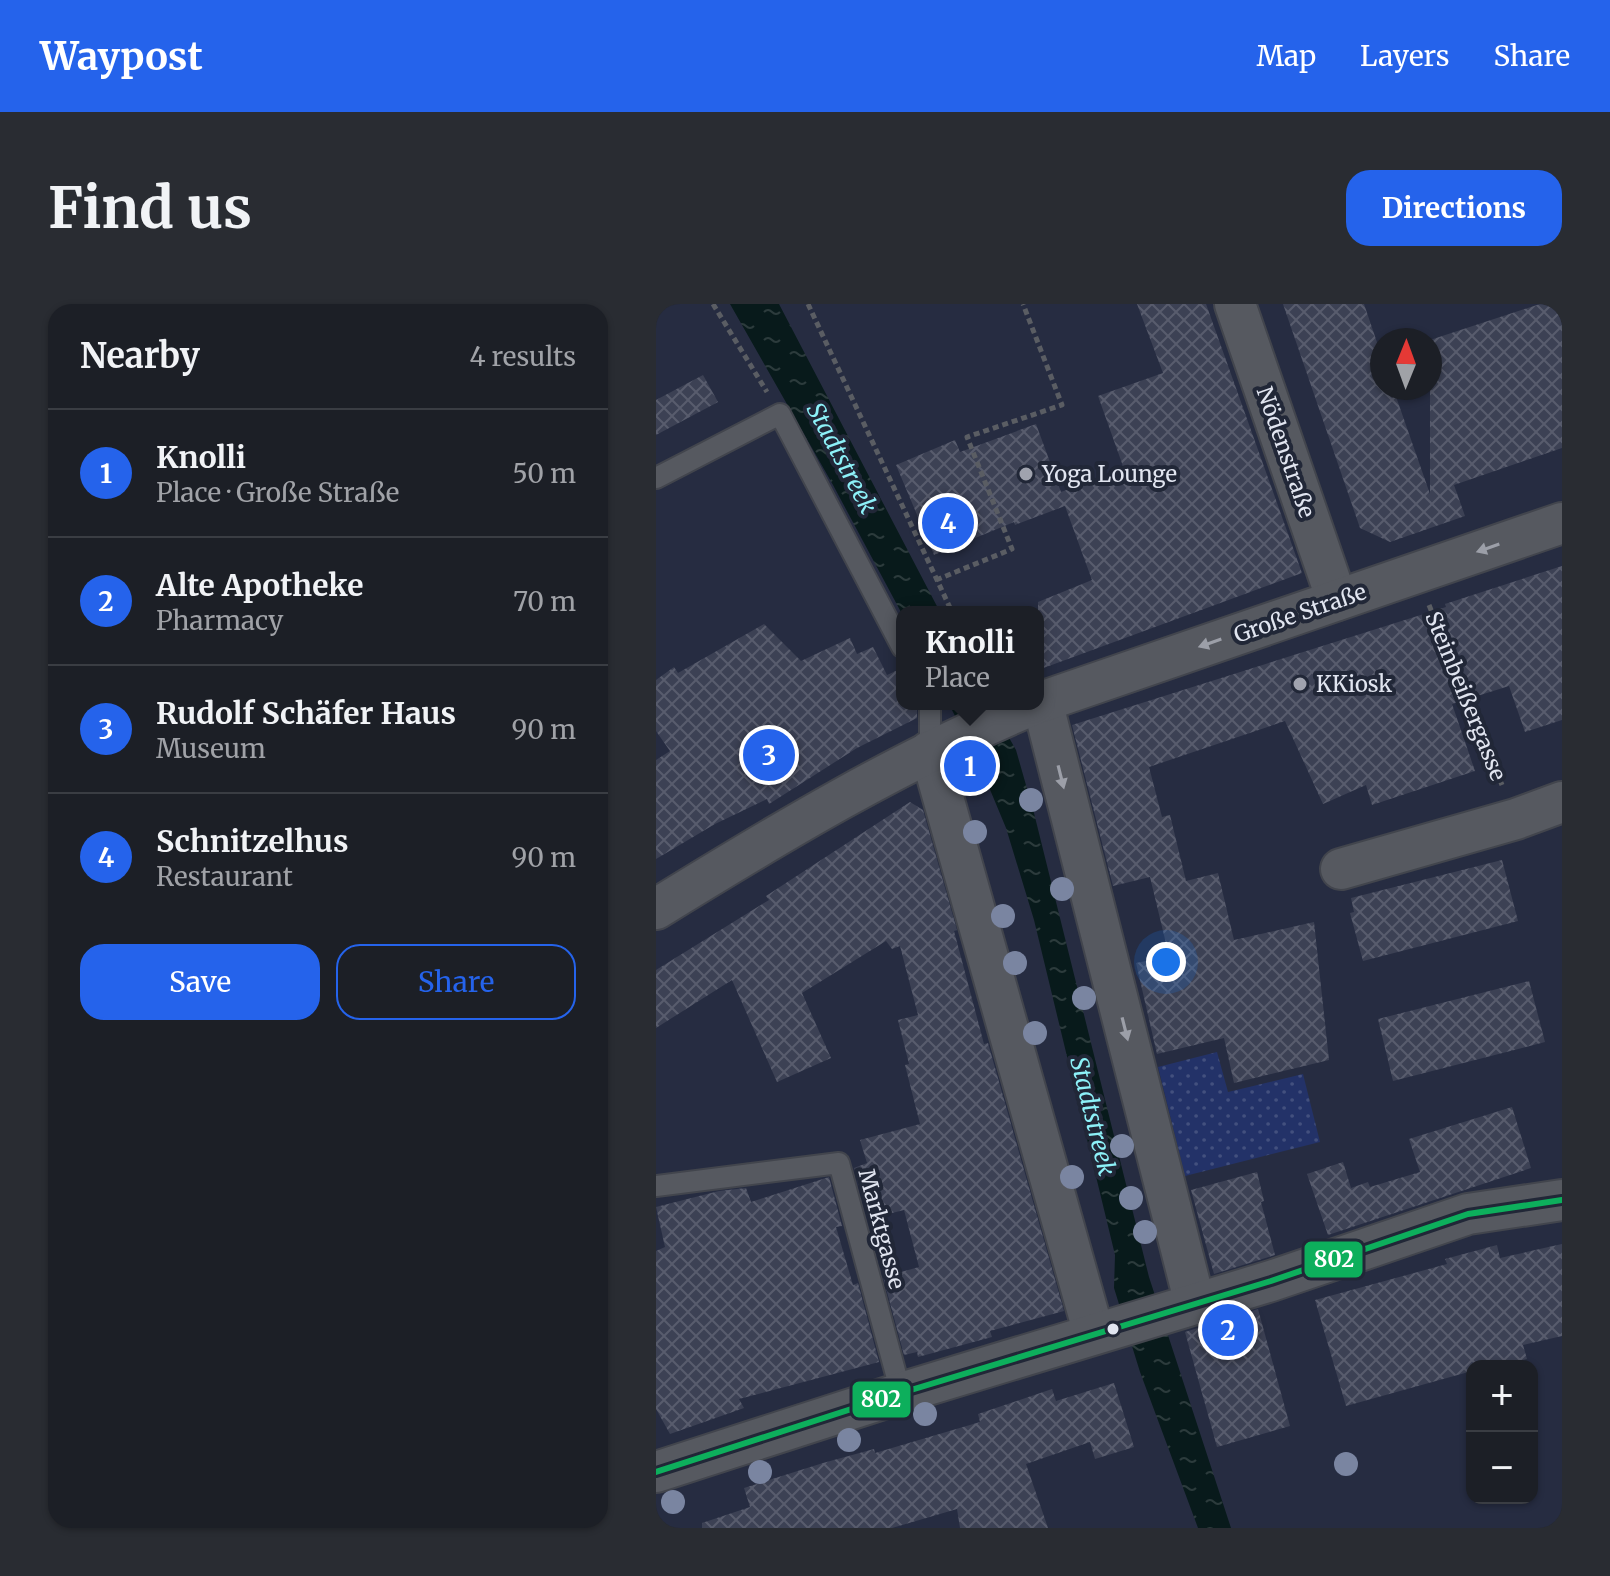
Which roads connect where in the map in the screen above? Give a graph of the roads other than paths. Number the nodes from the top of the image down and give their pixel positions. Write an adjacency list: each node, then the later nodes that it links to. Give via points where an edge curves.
1 (1235, 304): 4 (street, Nödenstraße)
2 (656, 478): 5 (lane, via 780,414)
3 (1562, 523): 4 (street, Große Straße, one-way to 4)
4 (1337, 600): 6 (street, Große Straße, one-way to 6)
5 (896, 636)
6 (1044, 701)
7 (931, 710): 10 (lane)
8 (1021, 710): 10 (street, Große Straße)
9 (1033, 710): 16 (street, one-way to 16)
10 (935, 748): 13 (street, Große Straße); 17 (street)
11 (1562, 802): 12 (street)
12 (1341, 869)
13 (656, 909)
14 (656, 1186): 18 (lane, Marktgasse, via 839,1163 842,1213)
15 (1562, 1200): 16 (street, via 1468,1214)
16 (1185, 1307): 17 (street)
17 (1106, 1331): 18 (street)
18 (901, 1393): 19 (street)
19 (656, 1472)

